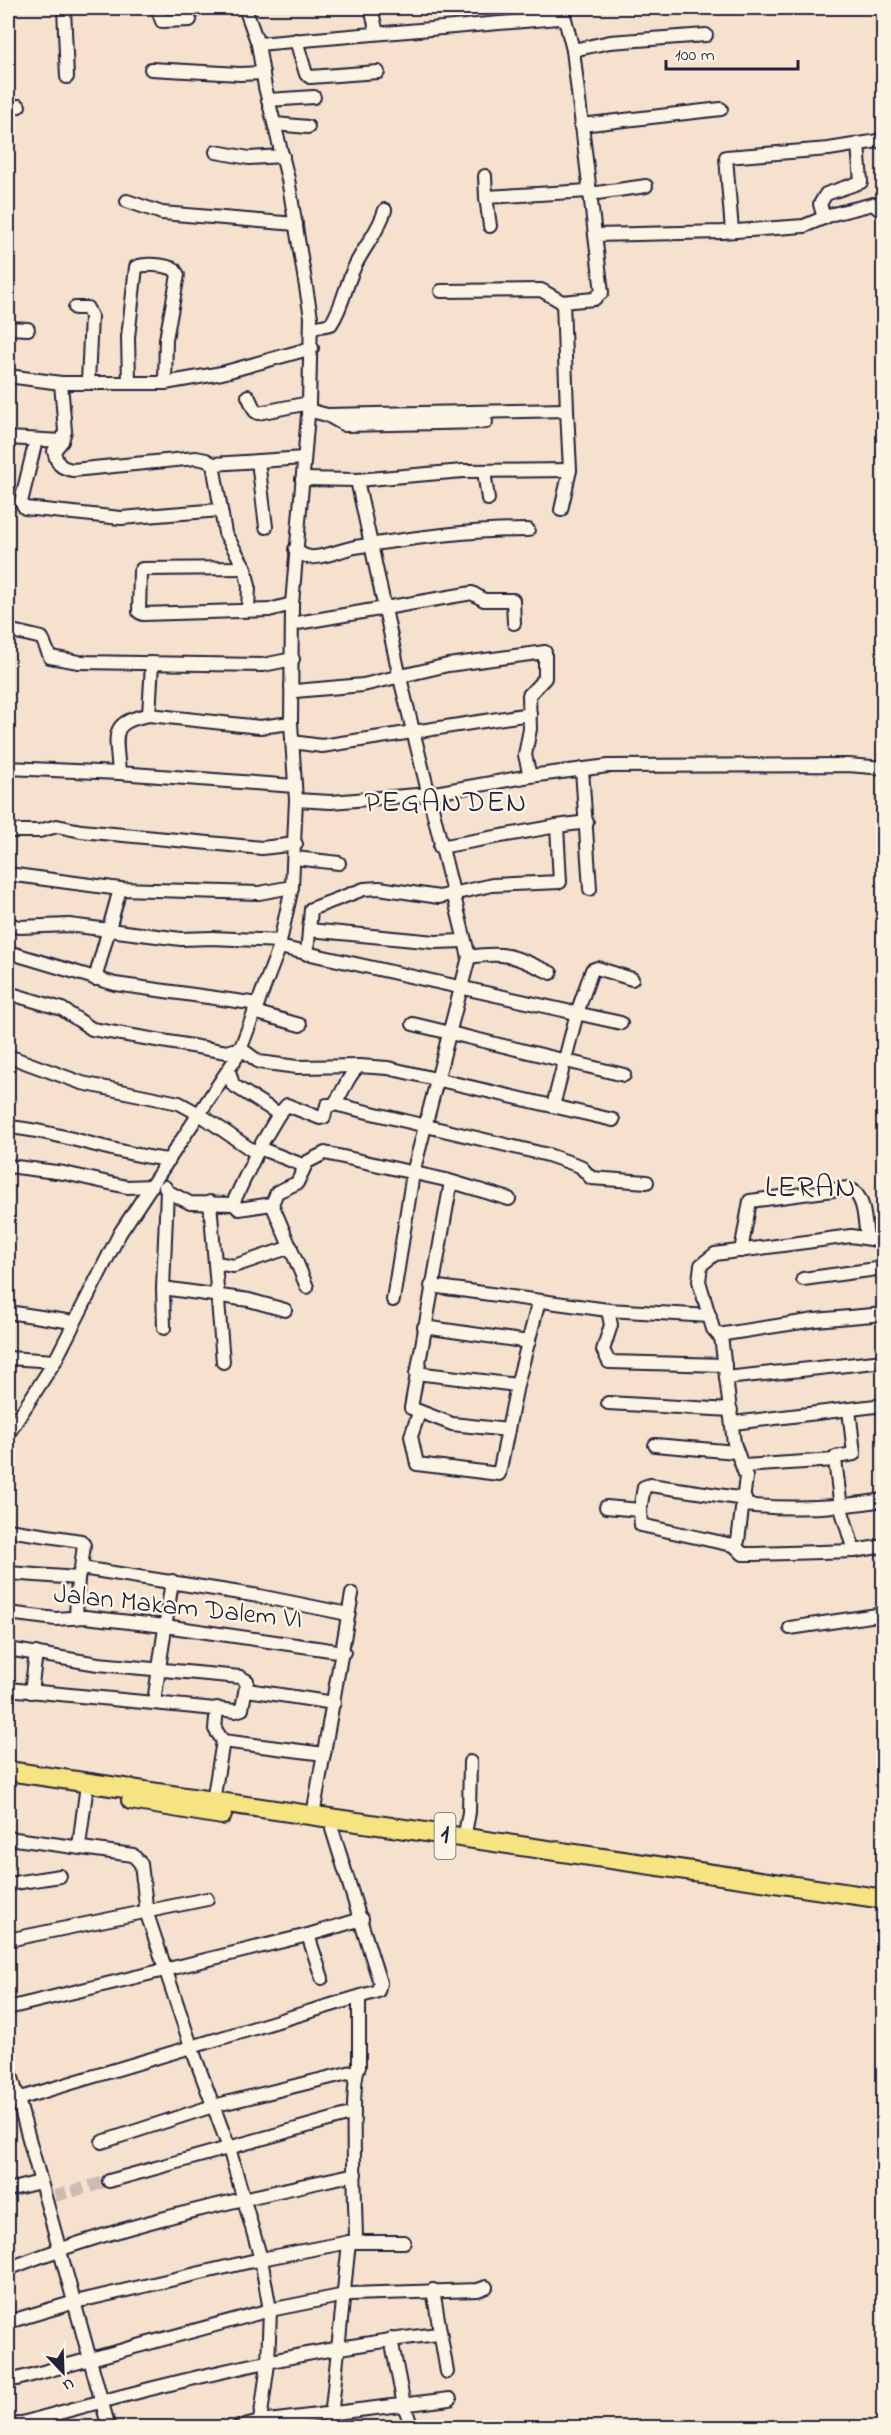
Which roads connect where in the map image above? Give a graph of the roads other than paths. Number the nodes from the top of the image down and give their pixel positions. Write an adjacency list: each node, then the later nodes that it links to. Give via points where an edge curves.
1 (64, 8): 16 (street)
2 (158, 8): 6 (street, via 162,21)
3 (245, 8): 11 (street)
4 (371, 8): 8 (street)
5 (568, 8): 7 (street)
6 (190, 20)
7 (568, 24): 8 (street, via 558,18); 12 (street)
8 (376, 33): 10 (street)
9 (706, 35): 12 (street, via 609,42)
10 (296, 40): 11 (street); 14 (street, via 310,77)
11 (258, 44): 15 (street)
12 (573, 50): 21 (street)
13 (151, 69): 15 (street)
14 (378, 72)
15 (263, 73): 18 (street)
16 (67, 77)
17 (314, 97): 18 (street)
18 (268, 100): 20 (street)
19 (721, 108): 21 (street)
20 (275, 124): 22 (street); 26 (street)
21 (581, 125): 29 (street)
22 (308, 128)
23 (884, 141): 24 (street)
24 (858, 144): 34 (street, via 861,182 826,195 820,204); 37 (street, via 726,158)
25 (216, 152): 26 (street, via 249,158)
26 (283, 156): 35 (street)
27 (485, 176): 30 (street)
28 (646, 186): 29 (street)
29 (590, 193): 30 (street); 38 (street)
30 (486, 197): 36 (street)
31 (127, 201): 35 (street, via 162,213)
32 (385, 210): 43 (street, via 355,266 340,310 331,324)
33 (884, 213): 34 (street, via 873,204)
34 (824, 218): 37 (street, via 804,226)
35 (296, 224): 43 (street)
36 (490, 226)
37 (732, 231): 38 (street)
38 (595, 235): 40 (street, via 602,292 594,299)
39 (441, 291): 40 (street, via 541,290)
40 (563, 302): 53 (street)
41 (75, 308): 47 (street, via 87,308 92,316)
42 (8, 328): 44 (street)
43 (312, 328): 45 (street)
44 (28, 329)
45 (312, 348): 50 (street, via 222,373); 52 (street)
46 (8, 376): 49 (street)
47 (88, 382): 48 (street); 49 (street)
48 (129, 382): 50 (street); 50 (street, via 131,297 136,267 141,265 169,267 178,275 166,339)
49 (61, 383): 58 (street, via 66,431)
50 (165, 383)
51 (248, 396): 52 (street, via 258,413)
52 (308, 407): 54 (street, via 333,419); 59 (street)
53 (567, 410): 54 (street); 62 (street)
54 (382, 420): 55 (street)
55 (486, 422)
56 (8, 438): 57 (street)
57 (36, 440): 58 (street); 67 (street, via 21,501 25,508 121,518)
58 (62, 441): 61 (street, via 54,451 56,460 73,470 196,459)
59 (304, 458): 60 (street); 64 (street)
60 (258, 460): 61 (street); 69 (street)
61 (213, 464): 67 (street)
62 (570, 470): 63 (street); 68 (street)
63 (484, 471): 65 (street); 66 (street)
64 (302, 479): 65 (street); 72 (street)
65 (357, 480): 71 (street)
66 (488, 499)
67 (220, 510): 73 (street, via 225,533)
68 (561, 510)
69 (266, 527)
70 (528, 530): 71 (street, via 486,530)
71 (369, 545): 72 (street, via 316,557 307,557); 76 (street)
72 (294, 549): 74 (street)
73 (245, 568): 75 (street); 75 (street, via 142,569 139,609 141,614)
74 (292, 604): 75 (street); 78 (street)
75 (248, 610)
76 (385, 610): 77 (street, via 472,593 484,600 513,600); 78 (street); 82 (street)
77 (514, 623)
78 (292, 624): 80 (street)
79 (8, 630): 81 (street, via 40,637 48,655 59,659)
80 (293, 659): 81 (street, via 262,665); 83 (street)
81 (152, 663): 85 (street)
82 (400, 678): 83 (street, via 334,689 295,691); 84 (street, via 448,665 546,652 545,678 530,694); 87 (street)
83 (291, 686): 86 (street)
84 (530, 714): 87 (street); 93 (street, via 525,755)
85 (149, 715): 86 (street, via 260,727); 92 (street, via 133,717 119,726)
86 (291, 723): 88 (street)
87 (414, 731): 88 (street, via 322,746); 95 (street)
88 (292, 742): 94 (street)
89 (8, 768): 92 (street)
90 (884, 768): 91 (street, via 637,766)
91 (582, 770): 93 (street); 97 (street)
92 (119, 773): 94 (street)
93 (530, 776): 95 (street)
94 (295, 786): 96 (street)
95 (429, 794): 96 (street, via 331,802); 101 (street)
96 (296, 800): 100 (street)
97 (586, 822): 98 (street); 107 (street)
98 (557, 826): 101 (street); 108 (street, via 560,882 492,885)
99 (8, 831): 100 (street, via 39,831 57,826 262,848)
100 (296, 844): 102 (street)
101 (440, 847): 108 (street)
102 (295, 858): 103 (street); 105 (street)
103 (339, 863)
104 (8, 874): 106 (street)
105 (292, 886): 106 (street, via 259,893); 113 (street)
106 (120, 889): 111 (street)
107 (590, 889)
108 (453, 894): 110 (street, via 436,897 364,889 311,909); 112 (street)
109 (8, 924): 111 (street, via 59,924)
110 (309, 930): 112 (street, via 435,942); 115 (street)
111 (108, 931): 113 (street); 119 (street)
112 (464, 941): 116 (street)
113 (279, 944): 115 (street); 122 (street)
114 (8, 952): 119 (street)
115 (307, 954): 120 (street)
116 (469, 957): 117 (street, via 513,955); 120 (street)
117 (551, 973)
118 (632, 978): 123 (street, via 593,968)
119 (95, 979): 122 (street)
120 (462, 988): 123 (street); 127 (street)
121 (8, 993): 128 (street, via 62,1009 92,1029 227,1052)
122 (256, 1008): 126 (street); 128 (street)
123 (577, 1013): 124 (street); 130 (street)
124 (621, 1023)
125 (413, 1024): 127 (street)
126 (300, 1025)
127 (450, 1034): 130 (street); 134 (street)
128 (240, 1048): 131 (street, via 259,1062 284,1066); 132 (street)
129 (8, 1056): 138 (street, via 82,1083 179,1104)
130 (565, 1061): 133 (street); 136 (street)
131 (359, 1066): 134 (street, via 388,1068); 135 (street, via 349,1075)
132 (229, 1071): 137 (street, via 233,1084); 138 (street)
133 (624, 1075)
134 (437, 1080): 136 (street); 140 (street)
135 (334, 1104): 137 (street, via 327,1105 321,1118 287,1106); 140 (street)
136 (553, 1106): 139 (street)
137 (279, 1114): 142 (street)
138 (201, 1115): 142 (street); 143 (street)
139 (613, 1119)
140 (425, 1125): 146 (street); 149 (street, via 573,1163 591,1178)
141 (8, 1127): 143 (street)
142 (258, 1150): 145 (street); 154 (street)
143 (169, 1160): 147 (street)
144 (8, 1166): 150 (street, via 127,1187)
145 (304, 1166): 146 (street, via 325,1153); 155 (street, via 297,1183 277,1192)
146 (413, 1173): 148 (street); 167 (street)
147 (160, 1174): 150 (street); 151 (street)
148 (451, 1182): 152 (street); 163 (street)
149 (647, 1182)
150 (152, 1186): 174 (street, via 120,1233)
151 (167, 1191): 153 (street, via 190,1203); 165 (street)
152 (509, 1199)
153 (210, 1202): 154 (street); 160 (street)
154 (233, 1204): 155 (street, via 239,1209)
155 (272, 1204): 158 (street)
156 (867, 1237): 157 (street); 159 (street); 159 (street, via 860,1197 848,1188 750,1201)
157 (884, 1241)
158 (291, 1247): 160 (street, via 234,1266); 164 (street)
159 (741, 1251): 173 (street, via 715,1254 701,1265 699,1281)
160 (216, 1263): 166 (street)
161 (884, 1268): 162 (street)
162 (803, 1279)
163 (431, 1286): 168 (street); 175 (street)
164 (308, 1287)
165 (163, 1288): 166 (street); 176 (street)
166 (220, 1295): 169 (street); 182 (street)
167 (393, 1300)
168 (539, 1301): 170 (street); 178 (street)
169 (285, 1310)
170 (608, 1310): 173 (street); 183 (street, via 611,1324 603,1350 609,1362)
171 (8, 1312): 174 (street)
172 (884, 1314): 177 (street, via 815,1320)
173 (710, 1316): 177 (street, via 714,1332)
174 (73, 1322): 180 (street)
175 (424, 1327): 178 (street); 184 (street)
176 (164, 1328)
177 (721, 1336): 183 (street)
178 (529, 1341): 185 (street)
179 (8, 1358): 180 (street)
180 (55, 1361): 193 (street)
181 (884, 1361): 183 (street)
182 (223, 1362)
183 (725, 1371): 189 (street)
184 (416, 1373): 185 (street); 190 (street, via 411,1402 412,1409)
185 (517, 1385): 192 (street)
186 (608, 1403): 189 (street)
187 (884, 1405): 188 (street)
188 (849, 1409): 191 (street); 196 (street, via 854,1454)
189 (731, 1410): 191 (street)
190 (419, 1413): 192 (street, via 452,1424); 192 (street, via 411,1436 419,1465 498,1475)
191 (733, 1423): 195 (street)
192 (508, 1430)
193 (8, 1434)
194 (655, 1445): 195 (street)
195 (736, 1452): 197 (street)
196 (836, 1460): 197 (street); 201 (street)
197 (744, 1466): 199 (street)
198 (884, 1500): 201 (street)
199 (745, 1502): 201 (street, via 781,1509); 202 (street, via 647,1485); 204 (street)
200 (606, 1507): 202 (street)
201 (841, 1508): 206 (street)
202 (640, 1510): 204 (street, via 641,1525)
203 (8, 1530): 208 (street, via 81,1541 84,1545)
204 (734, 1545): 206 (street, via 743,1554)
205 (884, 1546): 206 (street)
206 (854, 1551)
207 (8, 1573): 208 (street)
208 (80, 1573): 209 (street); 214 (street)
209 (172, 1581): 212 (street); 215 (street)
210 (352, 1594): 212 (street)
211 (8, 1612): 214 (street, Jalan Makam Dalem VI, via 56,1619)
212 (348, 1614): 218 (street)
213 (884, 1614): 216 (street)
214 (76, 1617): 215 (street, Jalan Makam Dalem VI)
215 (165, 1626): 218 (street, Jalan Makam Dalem VI); 220 (street)
216 (790, 1628)
217 (8, 1649): 219 (street)
218 (344, 1652): 225 (street)
219 (36, 1653): 220 (street, via 98,1664); 223 (street)
220 (160, 1668): 222 (street, via 245,1678); 224 (street)
221 (8, 1689): 223 (street)
222 (247, 1690): 225 (street); 226 (street, via 241,1711)
223 (31, 1692): 224 (street)
224 (154, 1702): 226 (street)
225 (334, 1703): 228 (street)
226 (217, 1708): 227 (street, via 215,1729)
227 (223, 1741): 228 (street); 233 (street)
228 (324, 1754): 234 (street)
229 (470, 1762): 237 (street, via 469,1812)
230 (8, 1771): 233 (highway, 1)
231 (8, 1781): 232 (highway, 1)
232 (85, 1799): 235 (highway, 1); 238 (street)
233 (213, 1801): 234 (highway, 1)
234 (313, 1815): 237 (highway, 1)
235 (332, 1829): 237 (highway, 1); 245 (street)
236 (8, 1838): 238 (street)
237 (463, 1843): 242 (highway, 1); 243 (highway, 1)
238 (79, 1846): 244 (street, via 137,1856)
239 (60, 1876): 240 (street)
240 (8, 1884)
241 (207, 1899): 244 (street)
242 (884, 1899)
243 (884, 1908)
244 (147, 1914): 247 (street); 248 (street)
245 (356, 1921): 246 (street); 250 (street, via 380,1983 379,1989)
246 (308, 1935): 248 (street); 249 (street)
247 (8, 1940)
248 (165, 1969): 251 (street); 252 (street)
249 (322, 1978)
250 (366, 1996): 252 (street); 254 (street)
251 (8, 2008)
252 (192, 2049): 255 (street); 256 (street)
253 (8, 2063): 255 (street)
254 (356, 2071): 256 (street); 257 (street)
255 (12, 2101): 262 (street)
256 (213, 2106): 258 (street); 259 (street)
257 (354, 2113): 259 (street); 260 (street)
258 (102, 2142)
259 (229, 2148): 261 (street); 264 (street)
260 (355, 2174): 264 (street); 265 (street)
261 (109, 2181)
262 (40, 2182): 263 (street); 267 (street, via 50,2197)
263 (8, 2190)
264 (243, 2199): 267 (street); 268 (street)
265 (352, 2242): 266 (street); 268 (street); 272 (street)
266 (404, 2242)
267 (61, 2247): 269 (street); 273 (street)
268 (261, 2259): 273 (street); 274 (street)
269 (8, 2269)
270 (482, 2288): 271 (street)
271 (433, 2290): 272 (street); 276 (street)
272 (343, 2295): 274 (street); 278 (street)
273 (75, 2302): 275 (street); 279 (street)
274 (270, 2310): 279 (street); 280 (street)
275 (8, 2322)
276 (438, 2334): 277 (street); 281 (street)
277 (391, 2339): 278 (street); 285 (street)
278 (339, 2349): 280 (street); 286 (street)
279 (91, 2358): 282 (street); 284 (street)
280 (268, 2364): 284 (street); 287 (street)
281 (447, 2372)
282 (17, 2379)
283 (450, 2399): 285 (street)
284 (102, 2400): 288 (street); 289 (street)
285 (404, 2405): 286 (street); 292 (street)
286 (332, 2413): 287 (street); 291 (street)
287 (259, 2425): 290 (street)
288 (8, 2427)
289 (109, 2427)
290 (237, 2427)
291 (330, 2427)
292 (412, 2427)

